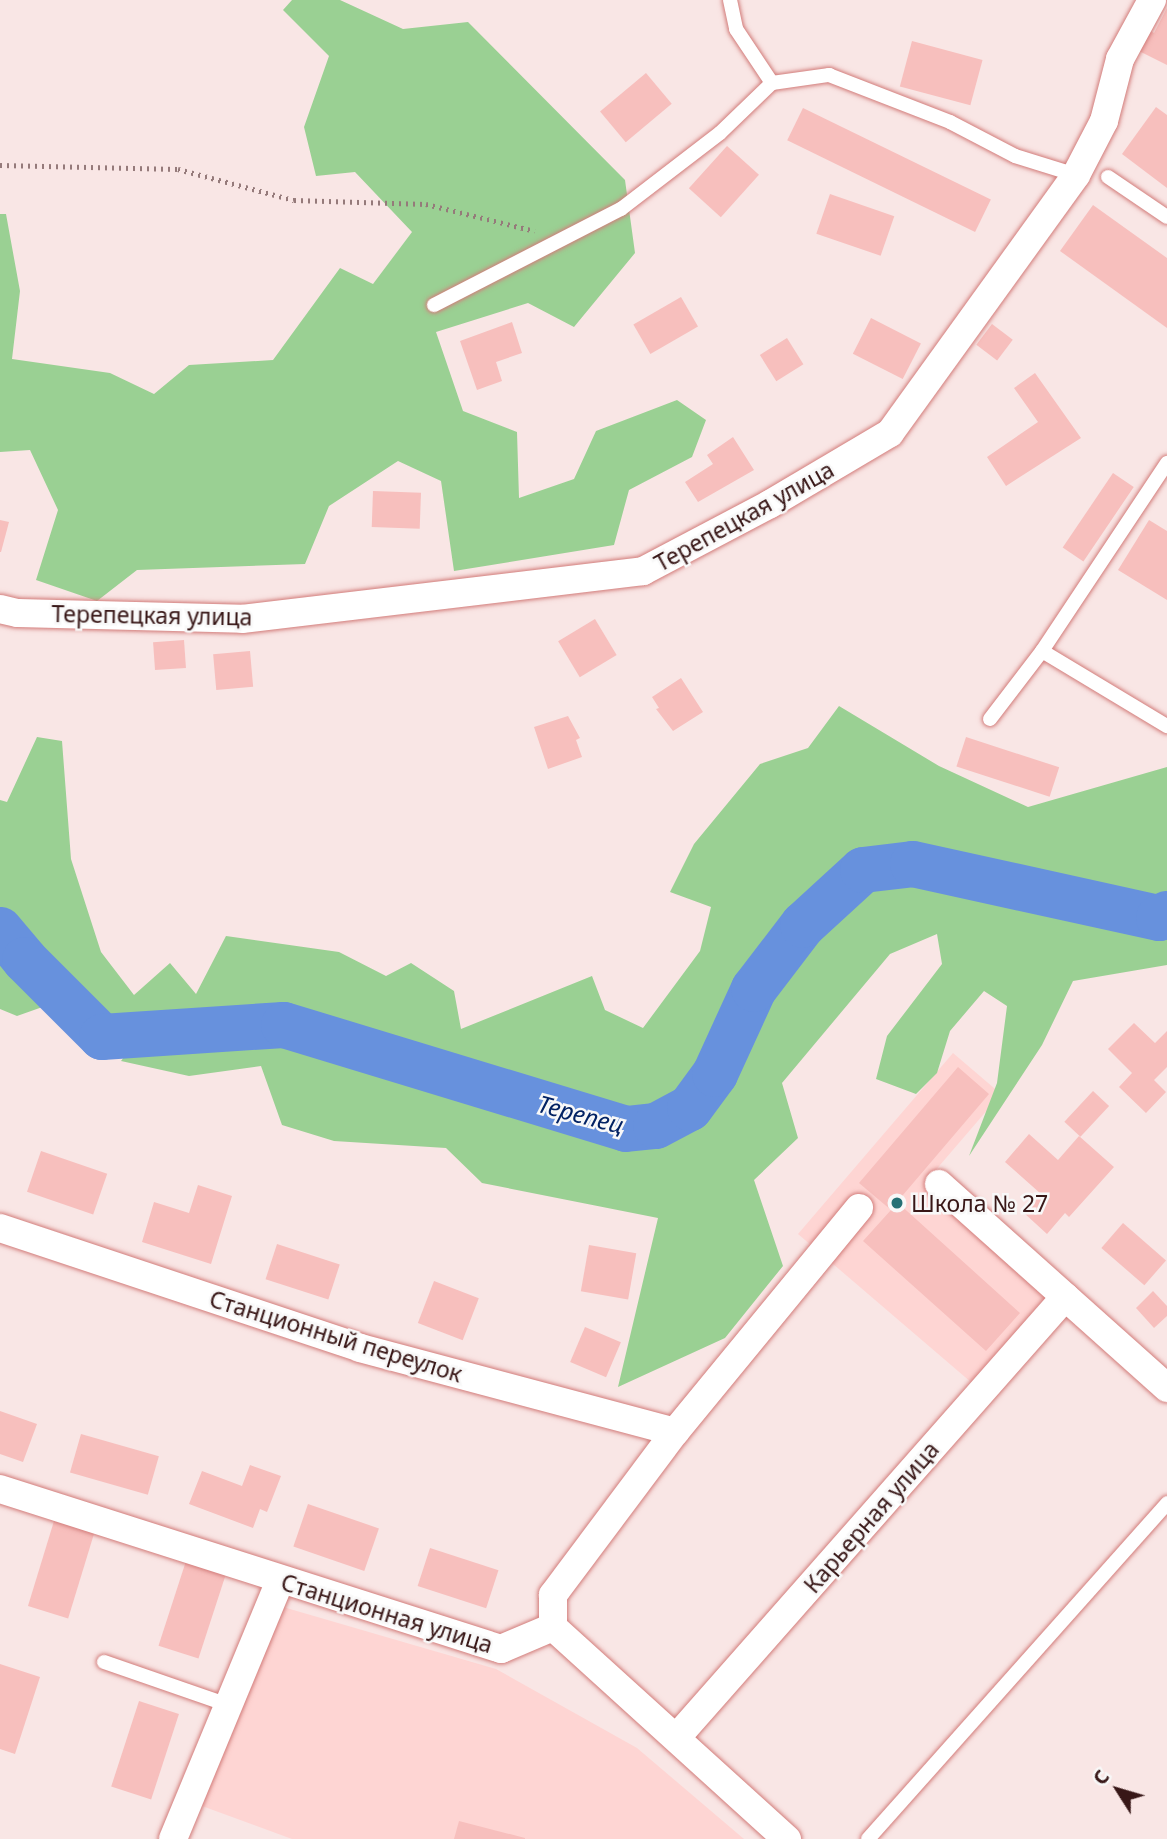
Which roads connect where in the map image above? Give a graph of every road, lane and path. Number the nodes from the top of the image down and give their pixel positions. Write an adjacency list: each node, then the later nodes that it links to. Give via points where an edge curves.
1 (730, 0): 3 (lane, via 736,29)
2 (1152, 0): 5 (street, Терепецкая улица, via 1120,59 1104,121)
3 (772, 83): 5 (lane, via 829,75 950,122 1015,156); 8 (lane, via 720,133 621,209)
4 (0, 165): 8 (path, via 177,169 294,200 426,204)
5 (1076, 175): 11 (street, Терепецкая улица, via 890,433 643,571 242,619)
6 (1108, 177): 7 (lane)
7 (1167, 217)
8 (563, 238): 9 (lane)
9 (434, 305)
10 (1167, 463): 12 (lane)
11 (0, 609)
12 (1042, 651): 13 (lane); 14 (lane)
13 (990, 719)
14 (1167, 726)
15 (939, 1184): 18 (street)
16 (859, 1208): 20 (street)
17 (0, 1228): 20 (street, Станционный переулок, via 360,1348)
18 (1065, 1297): 19 (street); 27 (street, Карьерная улица)
19 (1167, 1388)
20 (675, 1432): 24 (street, via 553,1595)
21 (0, 1489): 23 (street, Станционная улица)
22 (1167, 1503): 30 (lane)
23 (279, 1581): 24 (street, Станционная улица, via 501,1648); 26 (street)
24 (553, 1627): 27 (street)
25 (104, 1662): 26 (lane)
26 (228, 1705): 28 (street)
27 (677, 1737): 29 (street)
28 (173, 1839)
29 (787, 1839)
30 (868, 1839)

